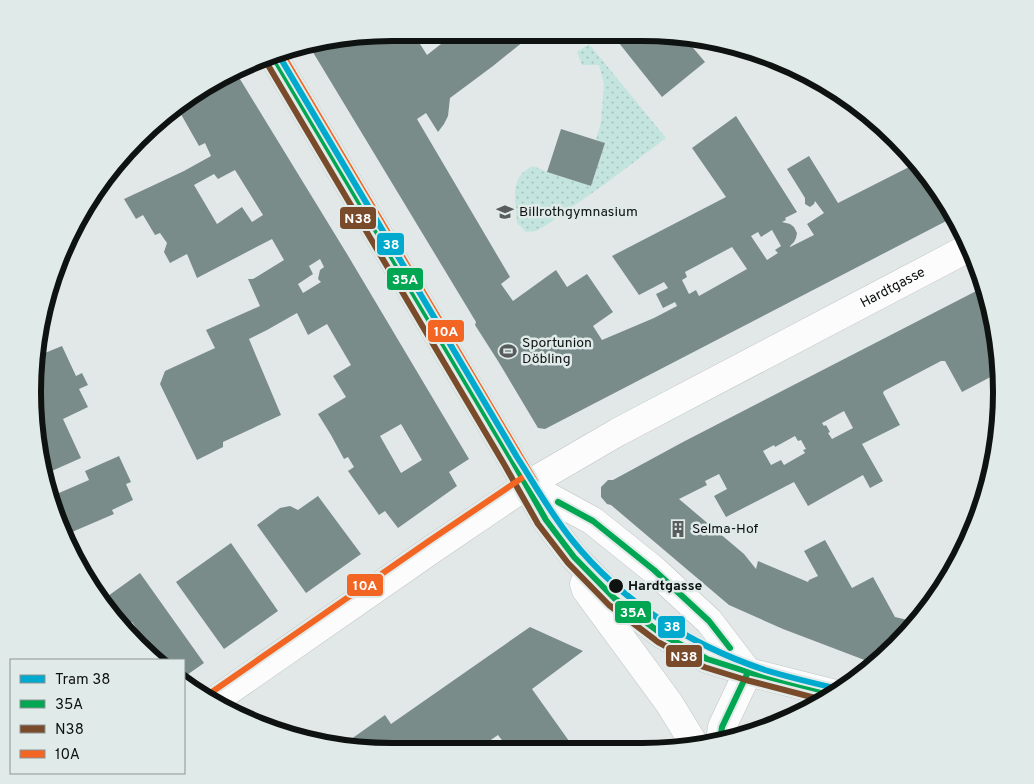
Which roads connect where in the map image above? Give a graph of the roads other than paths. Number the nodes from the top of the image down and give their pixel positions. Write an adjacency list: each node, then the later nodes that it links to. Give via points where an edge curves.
1 (276, 61): 3 (street)
2 (963, 251): 3 (street, Hardtgasse, via 618,432)
3 (526, 484): 4 (street, via 546,520); 5 (street, via 593,521 654,570 709,621); 7 (street, Hardtgasse)
4 (574, 557): 5 (street, via 614,598 663,634 707,659); 9 (street, via 586,590 669,703)
5 (748, 672): 6 (street); 8 (street)
6 (825, 691)
7 (220, 698)
8 (721, 734)
9 (691, 739)

